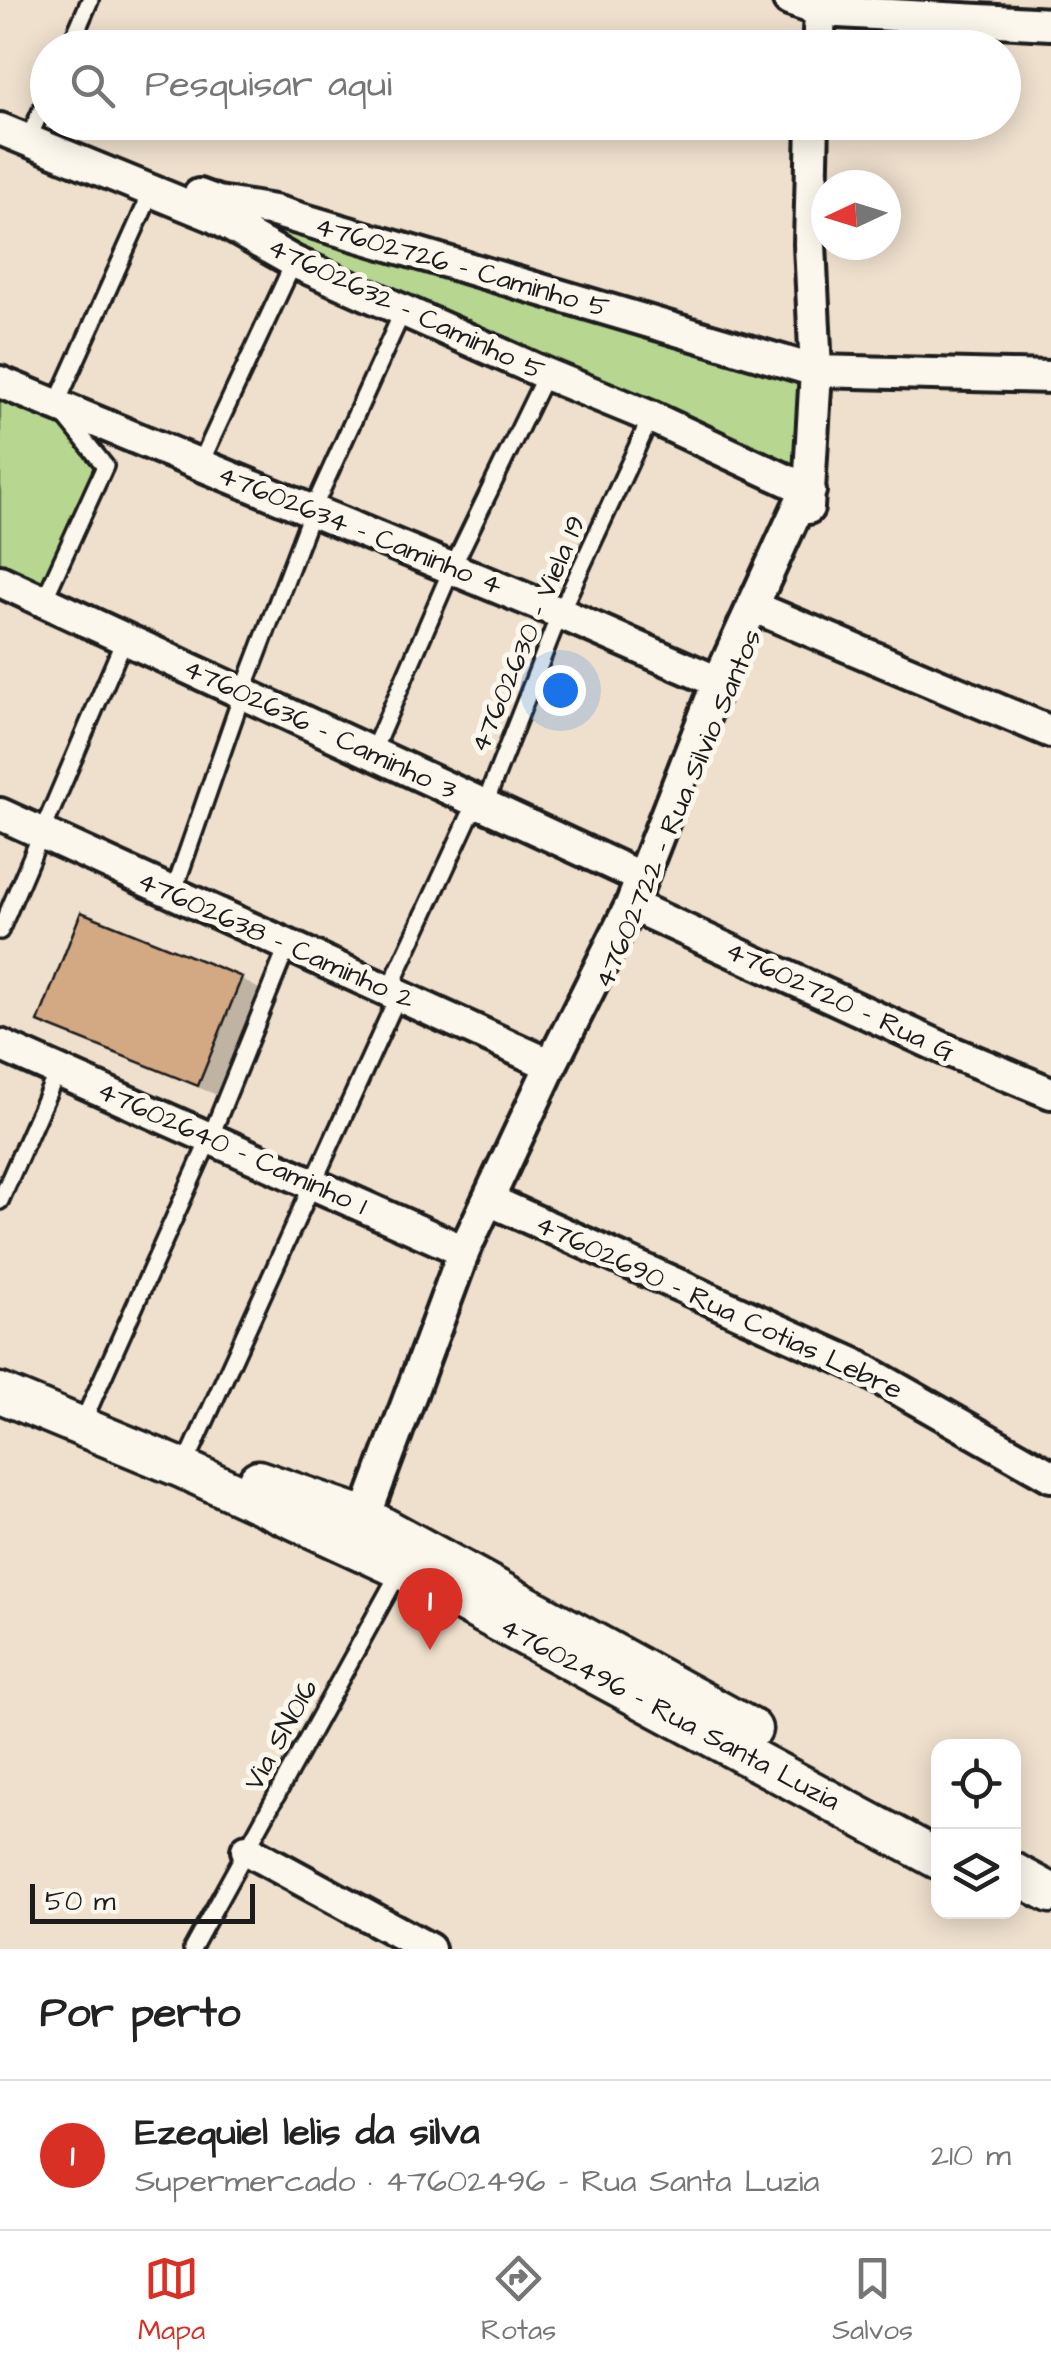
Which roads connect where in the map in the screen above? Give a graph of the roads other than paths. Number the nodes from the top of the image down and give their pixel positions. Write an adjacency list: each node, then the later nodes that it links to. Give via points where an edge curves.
1 (90, 0): 5 (lane)
2 (790, 0): 3 (street)
3 (821, 6): 4 (street)
4 (1051, 24)
5 (77, 30)
6 (30, 112): 7 (lane)
7 (10, 130)
8 (33, 140): 11 (street, 47602632 - Caminho 5)
9 (39, 140): 14 (street, 47602726 - Caminho 5, via 218,202 274,211)
10 (813, 140): 14 (street)
11 (152, 191): 12 (street, 47602632 - Caminho 5); 18 (lane)
12 (294, 262): 13 (street, 47602632 - Caminho 5); 20 (lane)
13 (404, 311): 15 (street, 47602632 - Caminho 5); 22 (lane)
14 (816, 371): 16 (street, 47602726 - Caminho 5); 21 (street)
15 (546, 374): 19 (street, 47602632 - Caminho 5); 23 (lane)
16 (1051, 377)
17 (0, 382): 18 (street, 47602634 - Caminho 4)
18 (56, 405): 20 (street, 47602634 - Caminho 4); 25 (lane, via 105,466)
19 (651, 417): 21 (street, 47602632 - Caminho 5); 27 (lane, 47602630 - Viela 19)
20 (200, 464): 22 (street, 47602634 - Caminho 4)
21 (810, 492): 26 (street)
22 (312, 510): 23 (street, 47602634 - Caminho 4); 30 (lane)
23 (452, 568): 27 (street, 47602634 - Caminho 4); 32 (lane)
24 (0, 581): 25 (street, 47602636 - Caminho 3)
25 (44, 600): 28 (street, 47602636 - Caminho 3)
26 (759, 609): 29 (street); 31 (street); 37 (street, 47602722 - Rua Silvio Santos)
27 (560, 612): 29 (street, 47602634 - Caminho 4); 33 (lane, 47602630 - Viela 19)
28 (125, 638): 30 (street, 47602636 - Caminho 3); 35 (lane)
29 (718, 682): 37 (street)
30 (242, 692): 32 (street, 47602636 - Caminho 3); 36 (lane)
31 (1051, 732)
32 (372, 753): 33 (street, 47602636 - Caminho 3)
33 (484, 806): 37 (street, 47602636 - Caminho 3); 40 (lane, 47602630 - Viela 19, via 470,815 396,975)
34 (0, 814): 35 (street, 47602638 - Caminho 2)
35 (42, 833): 36 (street, 47602638 - Caminho 2); 38 (lane)
36 (173, 893): 39 (street, 47602638 - Caminho 2)
37 (638, 897): 42 (street); 44 (street, 47602720 - Rua G, via 947,1050); 48 (street, 47602722 - Rua Silvio Santos)
38 (0, 931)
39 (288, 945): 40 (street, 47602638 - Caminho 2); 45 (lane)
40 (398, 996): 42 (street, 47602638 - Caminho 2); 46 (lane, 47602630 - Viela 19)
41 (0, 1045): 43 (street, 47602640 - Caminho 1)
42 (551, 1065): 48 (street)
43 (58, 1070): 45 (street, 47602640 - Caminho 1); 47 (lane)
44 (1051, 1093)
45 (210, 1138): 46 (street, 47602640 - Caminho 1); 52 (lane)
46 (312, 1185): 49 (street, 47602640 - Caminho 1); 53 (lane, 47602630 - Viela 19)
47 (0, 1201)
48 (494, 1202): 49 (street); 54 (street, 47602690 - Rua Cotias Lebre, via 854,1364); 55 (street, 47602722 - Rua Silvio Santos, via 383,1490)
49 (464, 1251): 55 (street)
50 (0, 1378): 52 (street)
51 (0, 1393): 52 (street)
52 (83, 1421): 53 (street)
53 (187, 1462): 55 (street); 56 (street)
54 (1051, 1476)
55 (365, 1517): 56 (street)
56 (408, 1557): 57 (street); 58 (lane, Via SN016); 59 (street, 47602496 - Rua Santa Luzia)
57 (932, 1829)
58 (247, 1850): 64 (lane, Via SN016); 65 (street)
59 (931, 1856)
60 (1021, 1876): 61 (street)
61 (1051, 1893)
62 (1021, 1904): 63 (street)
63 (1051, 1920)
64 (192, 1949)
65 (429, 1949)

